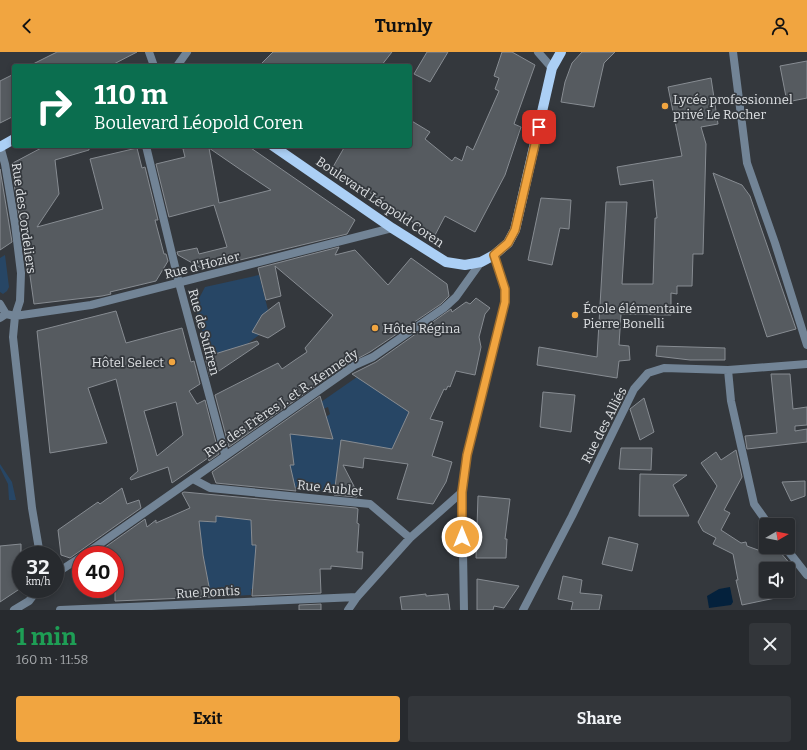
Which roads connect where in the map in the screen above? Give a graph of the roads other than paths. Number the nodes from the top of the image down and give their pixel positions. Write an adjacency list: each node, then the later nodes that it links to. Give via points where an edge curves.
1 (149, 52): 6 (street)
2 (187, 52): 7 (street)
3 (538, 52): 8 (street)
4 (561, 52): 8 (main road, Boulevard Léopold Coren)
5 (733, 52): 20 (street, via 747,163)
6 (153, 64)
7 (178, 64)
8 (552, 68): 14 (main road, Boulevard Léopold Coren, via 521,211 508,243)
9 (12, 141): 10 (main road)
10 (0, 147): 19 (street, Rue des Cordeliers, via 15,224 21,273 20,301)
11 (146, 148): 16 (street, Rue de Suffren)
12 (276, 148): 13 (main road, Boulevard Léopold Coren)
13 (392, 228): 15 (main road, Boulevard Léopold Coren, via 446,262 465,265); 16 (street, Rue d'Hozier)
14 (494, 255): 15 (main road, Boulevard Léopold Coren); 25 (street, via 505,289 505,302 467,455)
15 (481, 262): 23 (street, Rue des Frères J. et R. Kennedy, via 456,298 444,308)
16 (179, 283): 19 (street, Rue d'Hozier, via 91,305); 23 (street, Rue de Suffren)
17 (0, 304): 18 (street)
18 (3, 316): 19 (street)
19 (15, 316): 28 (street, Rue des Cordeliers, via 13,337)
20 (807, 345)
21 (807, 364): 22 (street, Rue des Alliés)
22 (728, 370): 26 (street, via 731,401 754,504); 38 (street, Rue des Alliés, via 664,368 648,373 634,389)
23 (225, 454): 24 (street, Rue des Frères J. et R. Kennedy)
24 (193, 479): 27 (street, Rue Aublet, via 210,488 370,504); 29 (street, Rue des Frères J. et R. Kennedy)
25 (462, 492): 27 (street); 37 (street)
26 (763, 518)
27 (410, 538): 32 (street)
28 (38, 546)
29 (97, 546)
30 (790, 554): 31 (street)
31 (807, 575)
32 (357, 597): 35 (street, Rue Pontis); 36 (street)
33 (30, 598): 34 (street)
34 (14, 610)
35 (60, 610)
36 (348, 610)
37 (464, 610)
38 (523, 610)

